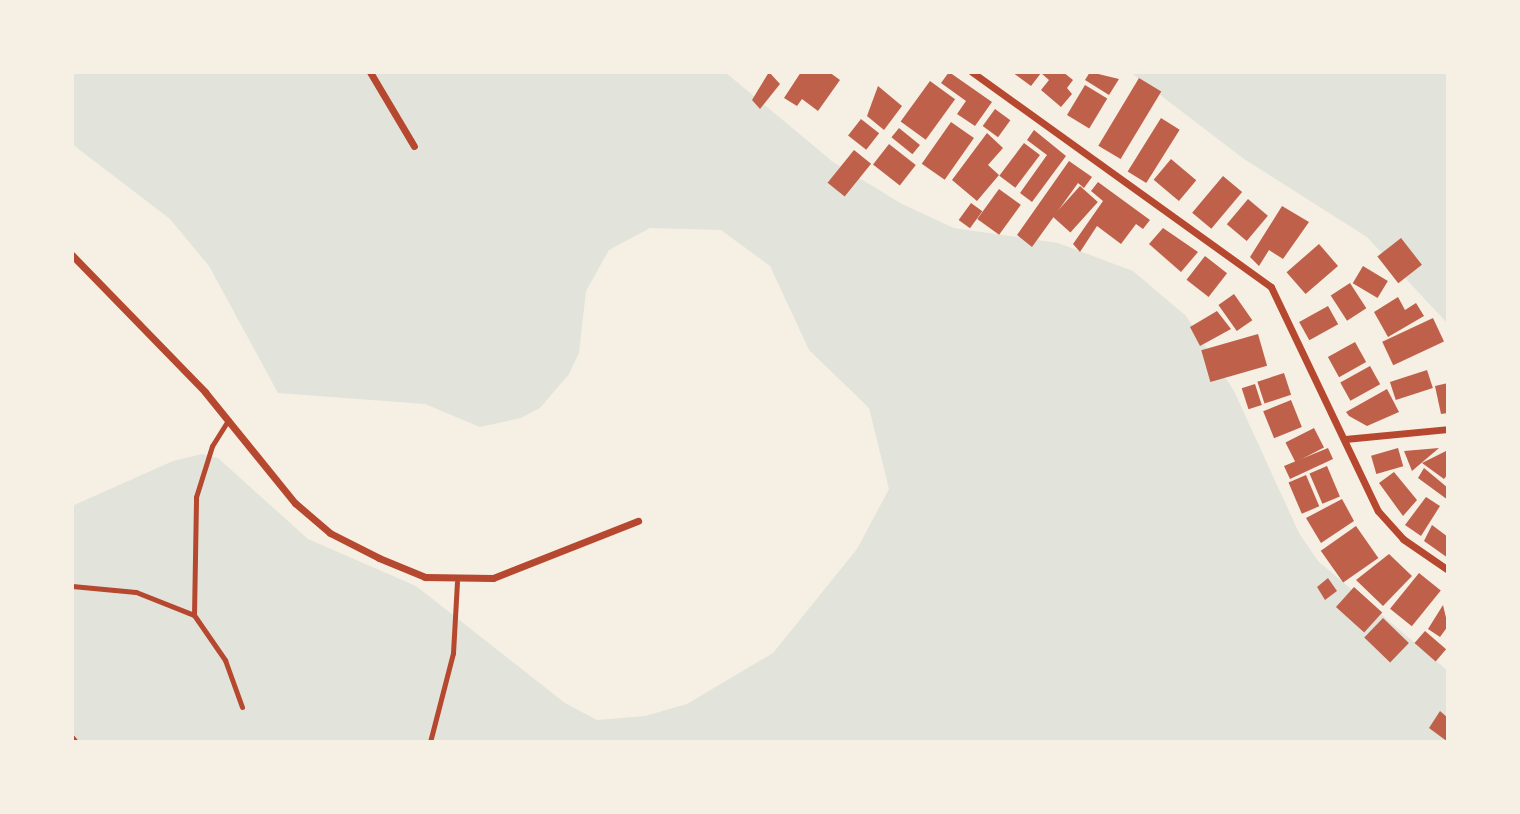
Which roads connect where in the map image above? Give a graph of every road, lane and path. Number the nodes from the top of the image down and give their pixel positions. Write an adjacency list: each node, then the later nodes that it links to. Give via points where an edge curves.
1 (370, 72): 3 (street)
2 (972, 72): 7 (street, via 1271,287)
3 (414, 146)
4 (72, 255): 5 (street)
5 (228, 420): 10 (street, via 295,503 330,533 425,577); 12 (lane, via 212,446 196,497)
6 (1448, 429): 7 (street)
7 (1345, 439): 9 (street, via 1378,511 1403,539)
8 (638, 522): 10 (street, via 493,578)
9 (1448, 570)
10 (457, 582): 16 (lane, via 453,653)
11 (72, 586): 12 (lane, via 136,592)
12 (194, 615): 13 (lane, via 225,660)
13 (242, 706)
14 (72, 737): 15 (lane)
15 (76, 742)
16 (430, 742)

